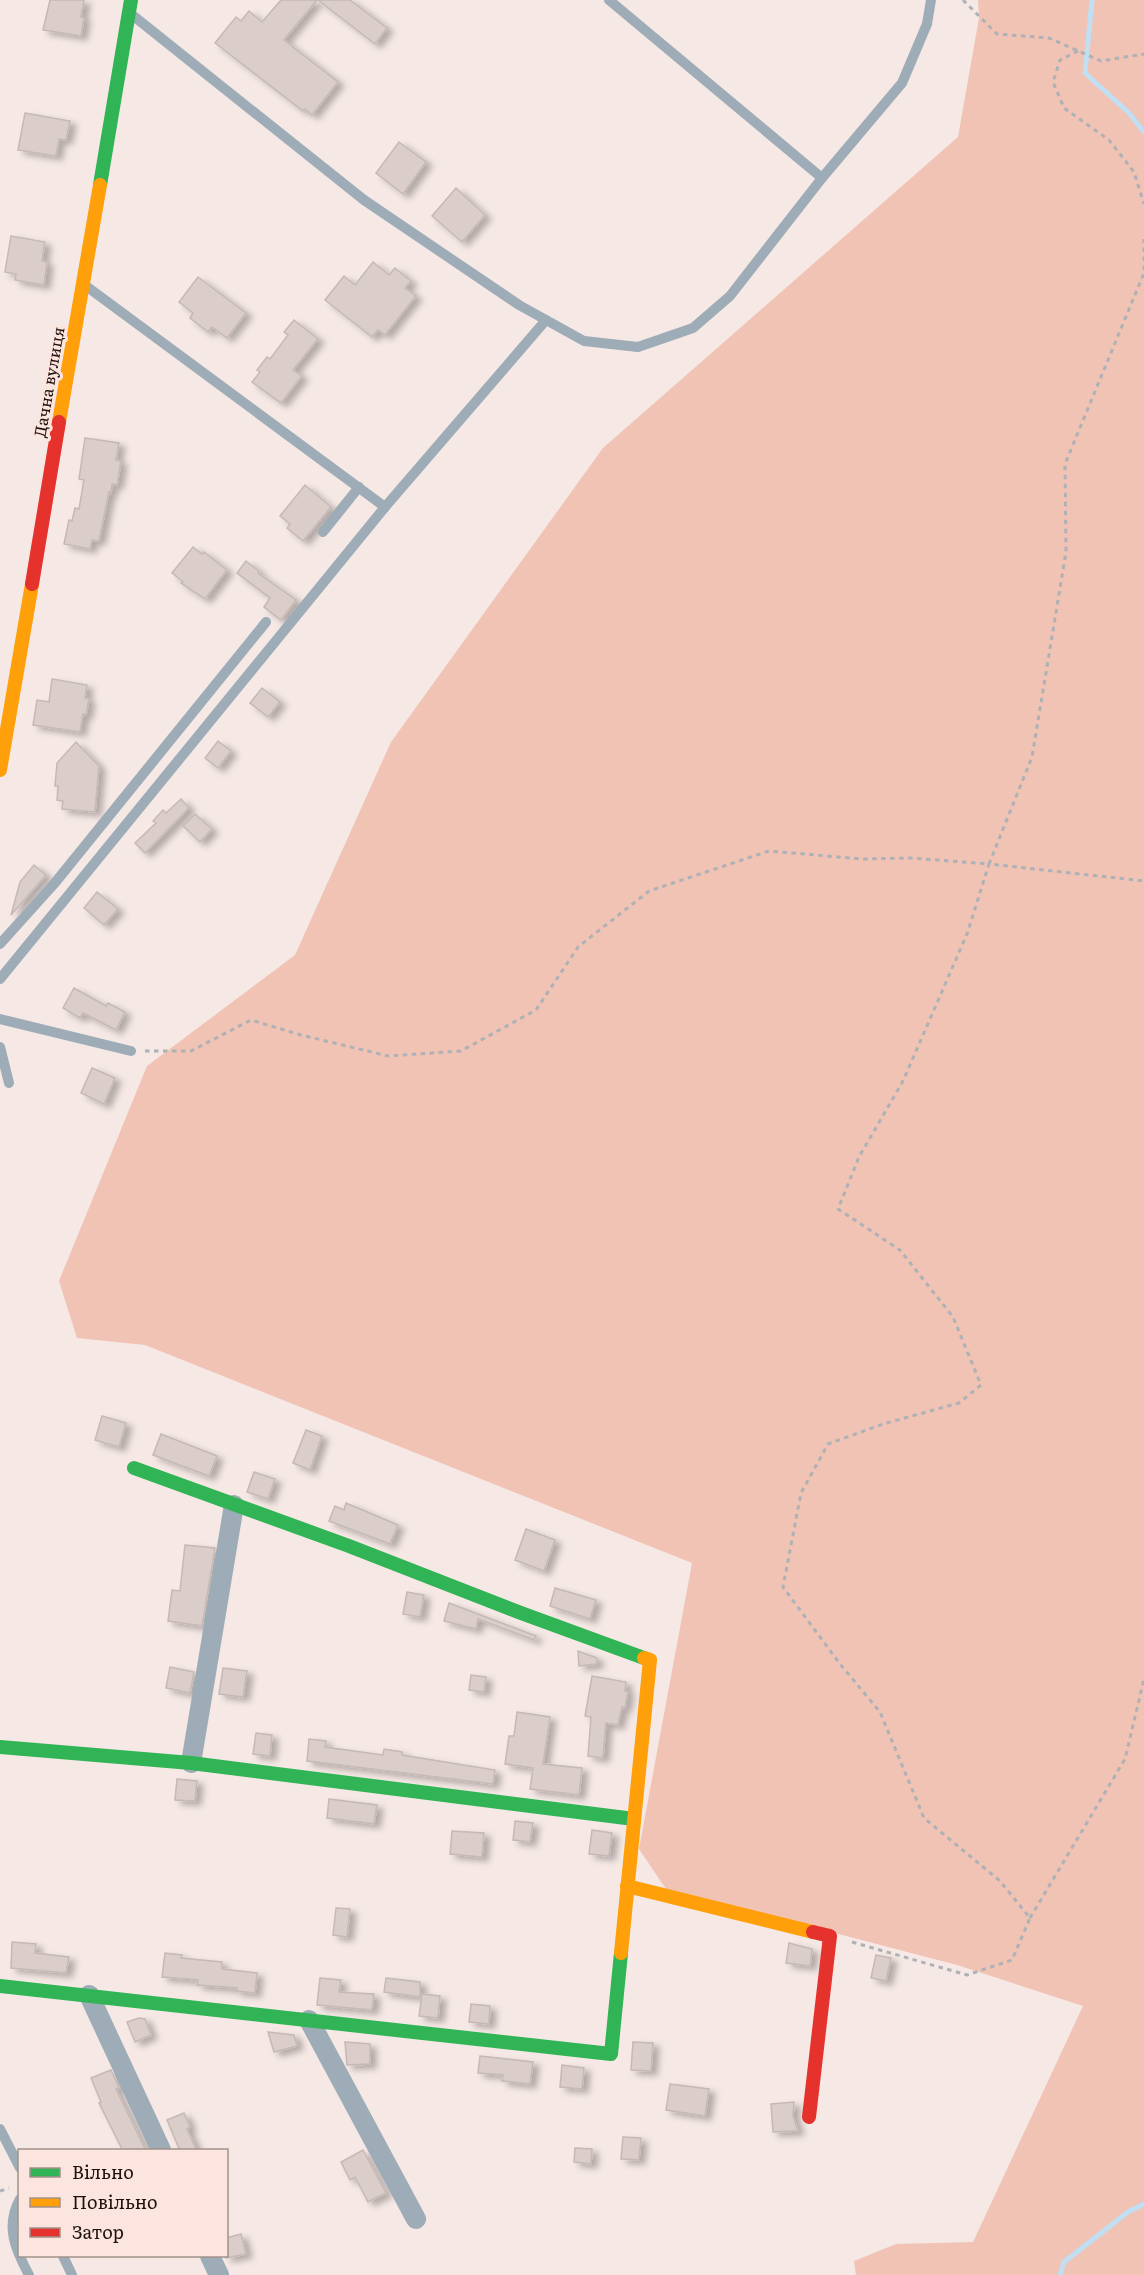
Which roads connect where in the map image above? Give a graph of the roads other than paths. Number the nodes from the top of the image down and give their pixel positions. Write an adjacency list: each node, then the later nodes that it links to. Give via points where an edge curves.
1 (609, 0): 4 (lane)
2 (931, 0): 4 (lane, via 927,24 903,83)
3 (130, 7): 5 (street, Дачна вулиця); 6 (lane, via 364,200 519,306)
4 (822, 178): 6 (lane, via 730,296 693,328 638,347 584,341)
5 (83, 284): 7 (lane); 11 (street, Дачна вулиця)
6 (546, 320): 8 (lane)
7 (359, 487): 8 (lane); 9 (lane)
8 (384, 507): 13 (lane)
9 (323, 532)
10 (266, 622): 12 (lane, via 54,884)
11 (0, 770)
12 (0, 944)
13 (0, 979)
14 (0, 1019): 16 (lane)
15 (0, 1047): 17 (lane)
16 (131, 1051)
17 (9, 1083)
18 (134, 1468): 19 (street)
19 (234, 1505): 21 (street); 22 (street, via 650,1660)
20 (0, 1747): 21 (street)
21 (191, 1763): 22 (street)
22 (634, 1819): 23 (street)
23 (627, 1886): 26 (street, via 611,2054); 27 (street, via 830,1936)
24 (0, 1986): 25 (street)
25 (89, 1995): 26 (street); 29 (street)
26 (309, 2020): 32 (street)
27 (809, 2117)
28 (0, 2129): 30 (lane)
29 (160, 2149)
30 (18, 2164)
31 (18, 2202): 33 (lane, via 12,2213)
32 (416, 2219)
33 (18, 2252)
34 (19, 2257): 37 (lane)
35 (63, 2257): 38 (lane)
36 (210, 2257): 39 (street)
37 (29, 2275)
38 (72, 2275)
39 (219, 2275)

